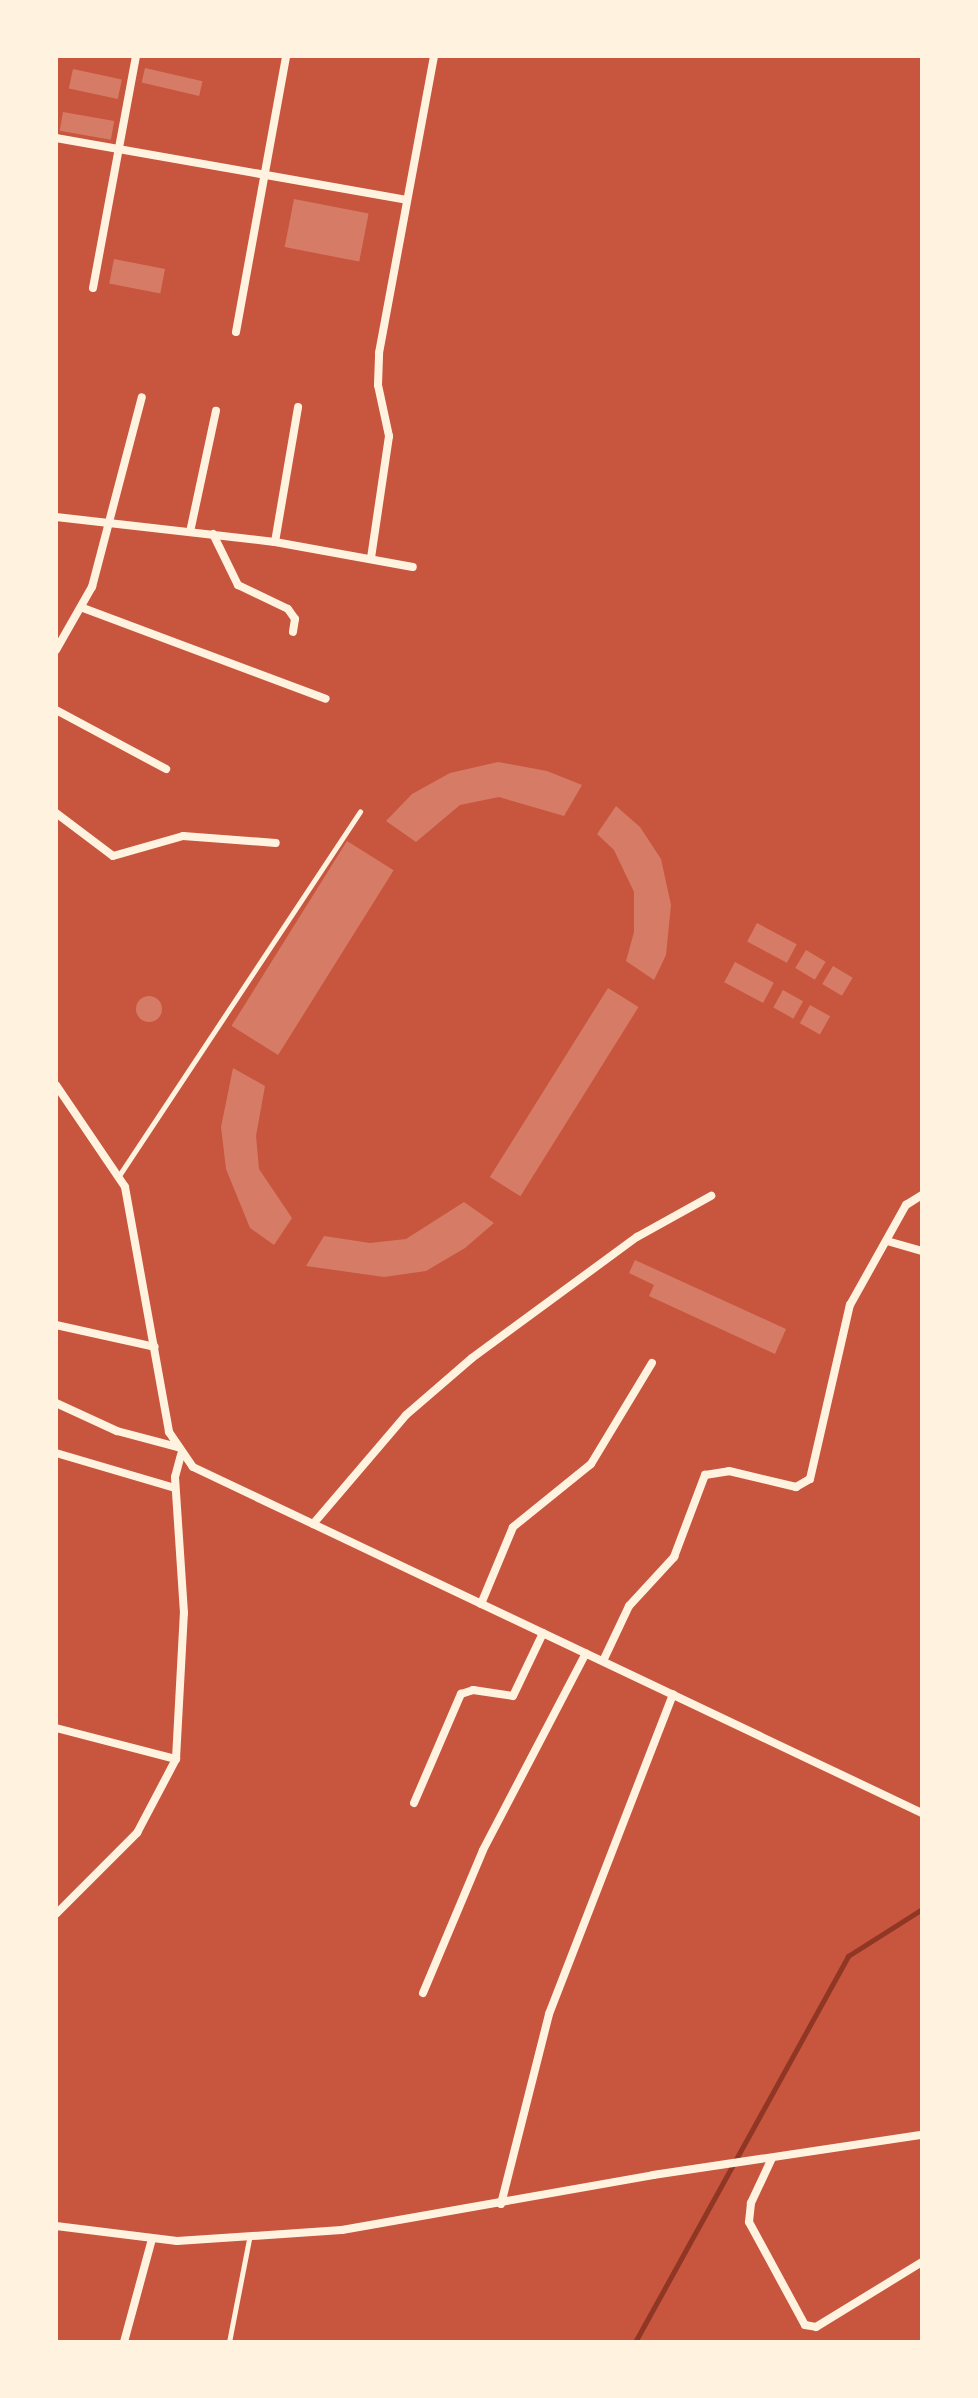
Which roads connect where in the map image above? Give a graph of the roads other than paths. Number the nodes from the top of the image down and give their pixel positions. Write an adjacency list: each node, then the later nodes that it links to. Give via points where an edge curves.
1 (136, 56): 5 (street)
2 (286, 56): 6 (street)
3 (434, 56): 7 (street)
4 (56, 138): 5 (street)
5 (119, 149): 6 (street); 8 (street)
6 (263, 175): 7 (street); 9 (street)
7 (407, 200): 18 (street, via 377,372 389,436)
8 (93, 288)
9 (236, 332)
10 (142, 397): 14 (street)
11 (298, 407): 17 (street)
12 (216, 411): 15 (street)
13 (56, 517): 14 (street)
14 (113, 522): 15 (street); 20 (street)
15 (190, 532): 16 (street)
16 (213, 534): 17 (street); 21 (street, via 238,585 288,609 295,619)
17 (275, 542): 18 (street)
18 (371, 558): 19 (street)
19 (413, 567)
20 (83, 608): 22 (street); 23 (street)
21 (293, 632)
22 (56, 650)
23 (326, 699)
24 (56, 710): 25 (street)
25 (166, 769)
26 (360, 811): 32 (lane)
27 (56, 813): 28 (street, via 113,856 183,836)
28 (276, 843)
29 (56, 1085): 31 (street)
30 (56, 1102): 31 (street)
31 (69, 1104): 32 (street)
32 (120, 1174): 38 (street, via 132,1208)
33 (922, 1195): 35 (street, via 906,1205)
34 (711, 1196): 44 (street, via 637,1237 472,1358 406,1415)
35 (887, 1241): 36 (street); 48 (street, via 844,1322 810,1479 796,1487 729,1471 705,1475 674,1557 629,1606)
36 (922, 1251)
37 (56, 1325): 38 (street)
38 (155, 1347): 41 (street, via 169,1432)
39 (652, 1363): 45 (street, via 591,1464 513,1527)
40 (56, 1403): 41 (street)
41 (179, 1451): 43 (street); 44 (street, via 204,1473)
42 (57, 1457): 43 (street)
43 (175, 1488): 51 (street, via 184,1583)
44 (313, 1524): 45 (street)
45 (481, 1604): 46 (street)
46 (543, 1633): 47 (street); 52 (street, via 513,1696 473,1690 461,1694)
47 (586, 1653): 48 (street); 55 (street, via 483,1850)
48 (603, 1661): 49 (street)
49 (673, 1694): 53 (street); 58 (street, via 549,2014)
50 (56, 1728): 51 (street)
51 (176, 1759): 54 (street, via 137,1833)
52 (414, 1803)
53 (922, 1813)
54 (56, 1914)
55 (423, 1993)
56 (922, 2135): 57 (street)
57 (772, 2158): 58 (street); 62 (street, via 751,2203 749,2222 805,2325 816,2327)
58 (501, 2204): 61 (street)
59 (56, 2226): 60 (street)
60 (152, 2239): 61 (street); 63 (street)
61 (249, 2239): 64 (lane)
62 (922, 2262)
63 (124, 2342)
64 (229, 2342)

